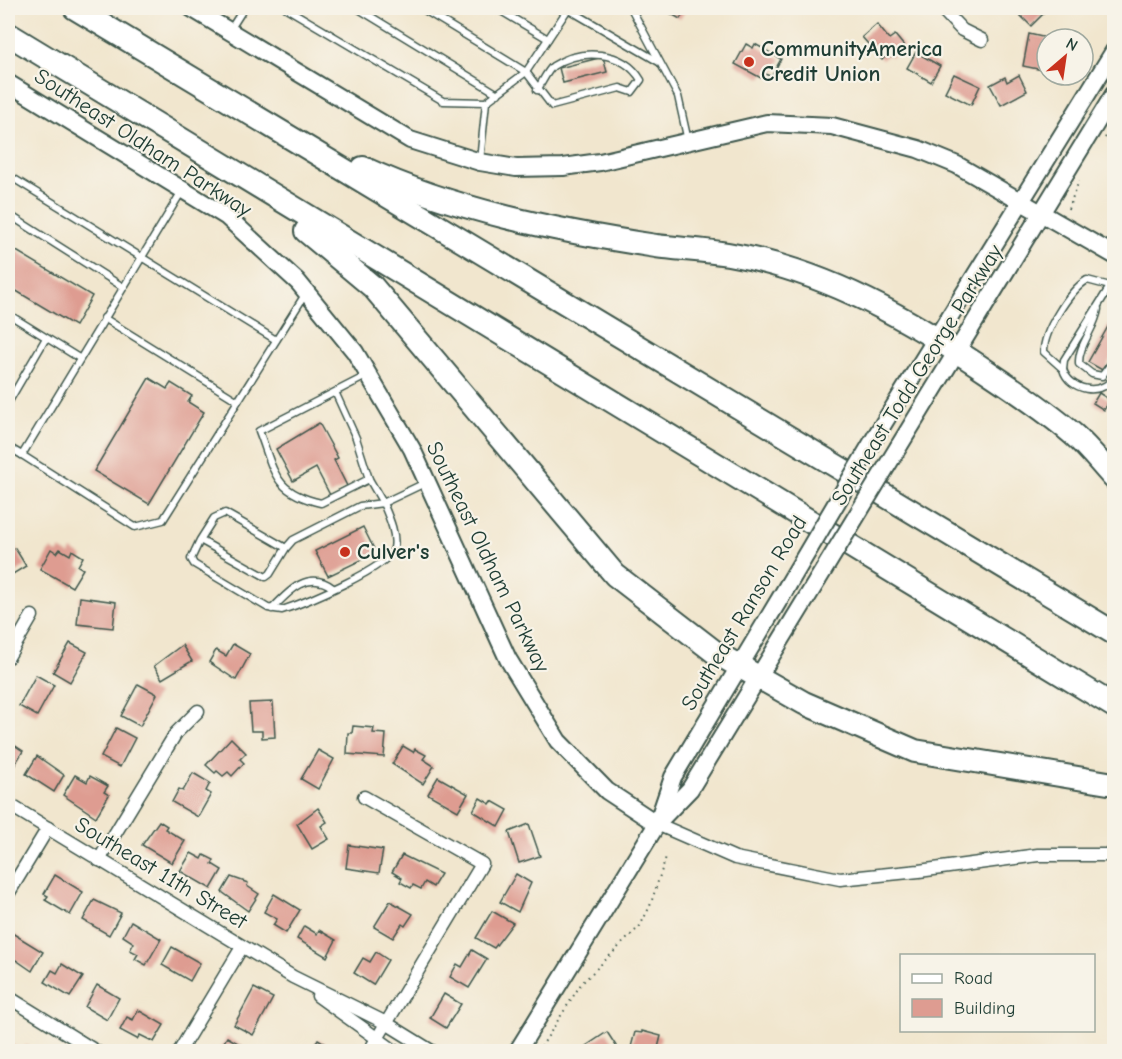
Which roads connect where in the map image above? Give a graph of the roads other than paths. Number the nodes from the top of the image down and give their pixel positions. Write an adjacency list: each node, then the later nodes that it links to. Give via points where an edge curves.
1 (75, 8): 24 (highway)
2 (191, 8): 11 (main road)
3 (244, 8): 11 (lane)
4 (286, 8): 23 (lane, via 442,101)
5 (357, 8): 20 (lane)
6 (421, 8): 17 (lane)
7 (496, 8): 13 (lane)
8 (567, 8): 13 (lane); 16 (lane)
9 (631, 8): 16 (lane)
10 (941, 8): 14 (street, via 962,30)
11 (230, 30): 26 (main road, via 410,140)
12 (8, 34): 22 (highway)
13 (548, 39): 17 (lane)
14 (982, 40)
15 (1114, 51): 29 (main road, Southeast Todd George Parkway)
16 (658, 62): 25 (lane, via 678,96)
17 (526, 72): 19 (lane); 20 (lane)
18 (8, 83): 28 (main road, Southeast Oldham Parkway)
19 (537, 90): 19 (lane, via 552,106 620,88 632,92 641,80 636,72 601,53 551,67)
20 (498, 94): 23 (lane)
21 (1114, 94): 30 (main road, Southeast Todd George Parkway)
22 (106, 95): 65 (highway, via 110,106 290,218 373,287 615,575); 67 (highway)
23 (486, 102): 26 (lane)
24 (278, 131): 41 (highway, via 297,132 392,181 446,200 575,232 729,254 789,269 843,287); 63 (highway)
25 (688, 141): 26 (main road, via 563,167 516,168); 29 (main road, via 767,123 832,126 918,149)
26 (480, 162)
27 (8, 174): 33 (lane)
28 (183, 190): 33 (lane); 36 (main road, Southeast Oldham Parkway, via 227,217)
29 (1022, 201): 30 (main road); 41 (main road, Southeast Todd George Parkway)
30 (1043, 213): 32 (main road); 43 (main road, Southeast Todd George Parkway)
31 (8, 214): 35 (lane)
32 (1114, 255)
33 (141, 256): 35 (lane); 42 (lane)
34 (1113, 284): 37 (lane); 46 (lane, via 1087,280 1076,286 1044,340 1044,352)
35 (123, 287): 39 (lane)
36 (306, 292): 42 (lane); 47 (main road, Southeast Oldham Parkway, via 355,352)
37 (1098, 306): 45 (lane, via 1094,325 1080,351 1079,364 1102,376); 46 (lane)
38 (8, 314): 40 (lane)
39 (104, 318): 44 (lane); 50 (lane)
40 (46, 338): 44 (lane); 51 (lane)
41 (937, 338): 43 (highway); 65 (main road, Southeast Ranson Road, bridge)
42 (276, 340): 50 (lane)
43 (957, 351): 54 (highway, via 1075,436); 66 (main road, Southeast Todd George Parkway, bridge)
44 (79, 358): 53 (lane)
45 (1113, 361)
46 (1062, 369): 48 (lane, via 1071,383 1080,388 1103,387)
47 (368, 375): 49 (lane); 56 (main road, Southeast Oldham Parkway)
48 (1114, 377)
49 (336, 394): 55 (lane); 55 (lane, via 259,431 278,482 303,499 321,503)
50 (238, 401): 53 (lane, via 163,520 135,527)
51 (8, 403)
52 (8, 447): 53 (lane)
53 (22, 455)
54 (1114, 478)
55 (369, 479): 57 (lane)
56 (427, 482): 57 (lane); 72 (main road, Southeast Oldham Parkway, via 508,659 558,741 607,791)
57 (383, 503): 59 (lane, via 351,510 293,540); 60 (lane, via 394,535 391,555 378,566)
58 (200, 540): 59 (lane, via 214,518 225,513); 59 (lane, via 266,577); 61 (lane, via 191,559 194,564)
59 (286, 548)
60 (333, 588): 61 (lane, via 296,606); 61 (lane, via 326,582 308,580 297,585)
61 (272, 609)
62 (32, 616): 64 (street)
63 (1114, 633)
64 (8, 657)
65 (738, 667): 66 (highway); 72 (main road, Southeast Ranson Road, via 673,777)
66 (758, 679): 69 (highway, via 915,751); 72 (main road, Southeast Ranson Road, via 690,789)
67 (1114, 706)
68 (198, 711): 75 (street, via 176,733)
69 (1114, 784)
70 (364, 797): 80 (street, via 482,864)
71 (8, 804): 73 (street, Southeast 11th Street)
72 (657, 824): 74 (street, Southeast Oldham Parkway, via 735,858 840,879 1038,855); 87 (main road, Southeast Ranson Road)
73 (48, 828): 75 (street, Southeast 11th Street); 76 (street)
74 (1114, 855)
75 (99, 860): 77 (street, Southeast 11th Street)
76 (8, 894)
77 (242, 947): 78 (street, Southeast 11th Street); 83 (street)
78 (293, 977): 80 (street, Southeast 11th Street); 81 (street, Southeast 11th Street)
79 (8, 997): 82 (street)
80 (386, 1023): 81 (street); 86 (street, Southeast 11th Street)
81 (376, 1039): 84 (street); 85 (street, Southeast 11th Street)
82 (97, 1052)
83 (178, 1052)
84 (369, 1052)
85 (396, 1052)
86 (433, 1052)
87 (517, 1052)

